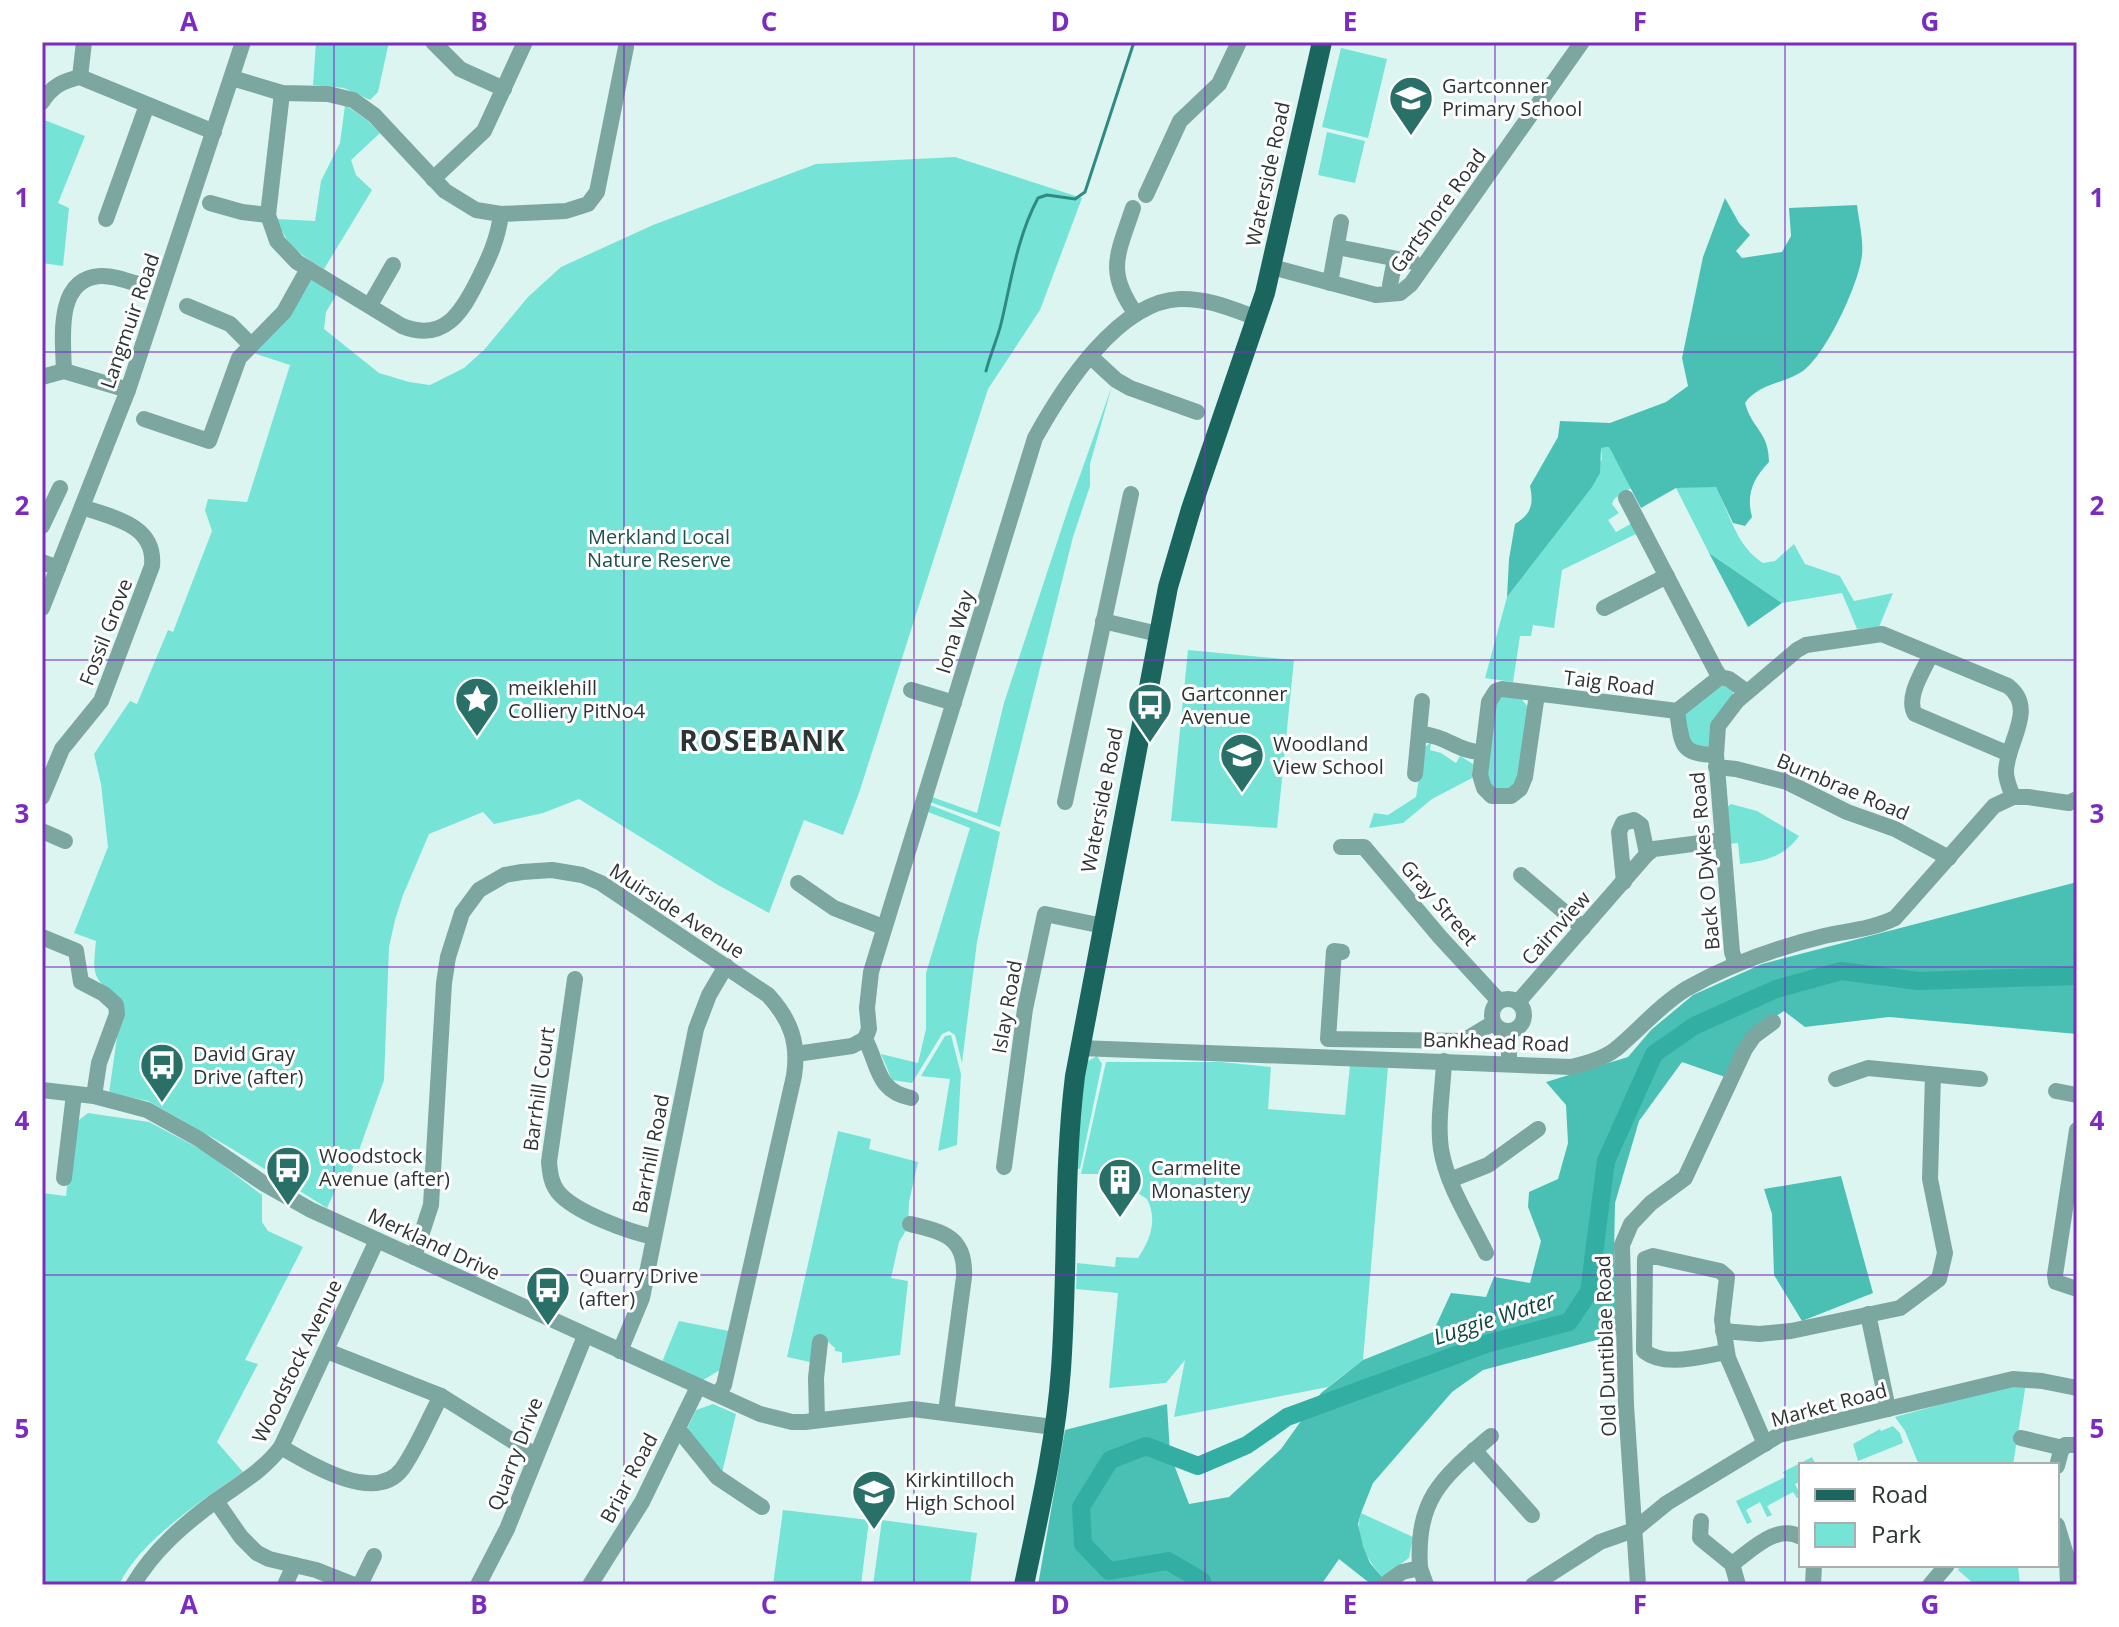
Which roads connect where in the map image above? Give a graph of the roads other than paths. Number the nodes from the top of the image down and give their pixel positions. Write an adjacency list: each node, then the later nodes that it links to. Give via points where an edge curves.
1 (84, 42): 9 (street)
2 (243, 42): 10 (street, Langmuir Road)
3 (433, 42): 11 (street, via 460,69)
4 (525, 42): 11 (street)
5 (1239, 42): 17 (street, via 1219,84 1180,121)
6 (1322, 42): 28 (main road, Waterside Road)
7 (1582, 42): 30 (street, Gartshore Road, via 1411,284 1383,296)
8 (626, 47): 20 (street, via 594,199 566,211)
9 (80, 77): 13 (street, via 63,81); 14 (street)
10 (232, 78): 12 (street); 15 (street, Langmuir Road)
11 (504, 89): 16 (street, via 484,131)
12 (282, 93): 16 (street, via 341,95 364,106); 21 (street)
13 (42, 102)
14 (147, 105): 15 (street); 22 (street)
15 (214, 132): 41 (street, Langmuir Road)
16 (433, 179): 20 (street, via 476,210)
17 (1146, 195)
18 (210, 203): 21 (street)
19 (1133, 208): 35 (street, via 1116,268 1123,295)
20 (501, 214): 33 (street, via 494,249 465,305 449,323 411,330)
21 (268, 215): 29 (street, via 277,241)
22 (106, 219)
23 (1341, 222): 24 (street)
24 (1337, 247): 25 (street); 30 (street)
25 (1395, 259): 26 (street); 31 (street)
26 (1413, 262)
27 (393, 265): 33 (street)
28 (1272, 267): 30 (street, Gartshore Road); 36 (main road, Waterside Road)
29 (308, 269): 33 (street); 37 (street, via 284,312)
30 (1330, 283)
31 (1390, 285)
32 (144, 286): 39 (street, via 98,275 75,284 63,324)
33 (370, 305)
34 (187, 306): 37 (street, via 230,324)
35 (1136, 314): 36 (street, Iona Way, via 1181,299 1210,302); 38 (street, Iona Way)
36 (1257, 318): 54 (main road, Waterside Road, via 1180,544)
37 (250, 344): 43 (street, via 234,368 209,441)
38 (1090, 356): 42 (street, via 1130,388); 61 (street, Iona Way, via 1061,392 1029,453)
39 (64, 371): 40 (street); 41 (street)
40 (42, 377)
41 (128, 390): 47 (street, Langmuir Road)
42 (1197, 412)
43 (144, 419)
44 (60, 488): 48 (street)
45 (1131, 494): 53 (street)
46 (1626, 498): 50 (street)
47 (82, 507): 49 (street, Langmuir Road); 68 (street, Fossil Grove, via 139,529 152,546 152,566 101,701 62,749)
48 (42, 526)
49 (50, 565): 51 (street, Langmuir Road)
50 (1667, 576): 52 (street); 56 (street)
51 (42, 608)
52 (1604, 608)
53 (1103, 621): 54 (street); 71 (street)
54 (1158, 634): 81 (main road, Waterside Road)
55 (1931, 654): 58 (street, Back O Dykes Road, via 1877,634 1806,645); 65 (street, Back O Dykes Road, via 2015,692 2022,712); 65 (street, via 1911,698 1915,714)
56 (1720, 677): 58 (street); 62 (street, Taig Road)
57 (911, 690): 61 (street)
58 (1747, 692): 66 (street, Back O Dykes Road, via 1718,726)
59 (1537, 694): 62 (street, Taig Road); 64 (street, Taig Road, via 1496,691 1489,702); 64 (street, Taig Road, via 1520,789 1499,798 1487,792 1480,783)
60 (1422, 701): 63 (street)
61 (954, 703): 82 (street, Iona Way)
62 (1677, 711): 66 (street, Taig Road, via 1685,748)
63 (1419, 734): 64 (street); 67 (street)
64 (1482, 752)
65 (2009, 754): 69 (street, via 2006,777)
66 (1716, 761): 73 (street, Back O Dykes Road); 77 (street, Burnbrae Road, via 1787,782)
67 (1415, 774)
68 (42, 797)
69 (2013, 797): 70 (street, via 2069,803); 77 (street, Bankhead Road, via 1994,806)
70 (2077, 799)
71 (1065, 802)
72 (42, 831): 74 (street)
73 (1723, 840): 76 (street); 86 (street, Back O Dykes Road)
74 (65, 841)
75 (1341, 847): 89 (street, Gray Street, via 1364,847)
76 (1647, 854): 79 (street, Cairnview); 79 (street, via 1641,825 1634,820 1623,823 1619,832)
77 (1949, 858): 86 (street, Bankhead Road, via 1886,923 1774,949)
78 (1521, 875): 83 (street)
79 (1624, 882): 83 (street, Cairnview)
80 (798, 883): 82 (street, via 834,908)
81 (1103, 926): 95 (main road, Waterside Road); 112 (street, Islay Road, via 1045,914 1023,1023)
82 (883, 927): 94 (street, Iona Way, via 871,972)
83 (1583, 928): 90 (street, Cairnview)
84 (42, 937): 108 (street, via 76,951 81,982 116,1005)
85 (1342, 952): 92 (street, via 1334,951 1328,1039 1463,1041)
86 (1736, 964): 99 (street, Bankhead Road, via 1683,991 1596,1060 1571,1067)
87 (726, 966): 97 (street, Muirside Avenue, via 779,1007 792,1028); 116 (street, Barrhill Road, via 696,1029); 119 (street, Muirside Avenue, via 582,875 522,872 479,890 462,913 448,957 431,1205)
88 (575, 979): 116 (street, Barrhill Court, via 550,1175 559,1193 578,1207)
89 (1499, 1001): 90 (street); 92 (street)
90 (1518, 1002): 93 (street, Cairnview, via 1523,1023)
91 (1773, 1022): 149 (street, Old Duntiblae Road, via 1745,1049 1685,1178 1631,1224 1622,1245)
92 (1493, 1023): 93 (street)
93 (1509, 1032): 99 (street, Cairnview)
94 (865, 1039): 97 (street, via 852,1046); 109 (street, Iona Way, via 883,1081 893,1093)
95 (1080, 1048): 98 (street, Bankhead Road); 135 (main road, Waterside Road, via 1069,1136 1061,1367)
96 (1868, 1051): 100 (street)
97 (796, 1054): 130 (street, Muirside Avenue)
98 (1444, 1061): 99 (street, Bankhead Road); 114 (street, via 1440,1134)
99 (1509, 1064)
100 (1868, 1068): 101 (street); 102 (street)
101 (1933, 1075): 103 (street); 121 (street, via 1930,1179 1944,1267 1939,1279 1900,1308)
102 (1836, 1079)
103 (1980, 1079)
104 (42, 1090): 106 (street, Merkland Drive)
105 (2056, 1091): 107 (street)
106 (74, 1094): 108 (street, Merkland Drive); 113 (street)
107 (2077, 1095)
108 (94, 1096): 117 (street, Merkland Drive, via 172,1122 278,1192)
109 (911, 1098)
110 (1538, 1129): 114 (street, via 1488,1165)
111 (2077, 1130): 120 (street, via 2055,1275 2062,1286)
112 (1004, 1167)
113 (64, 1178)
114 (1450, 1180): 118 (street)
115 (910, 1224): 133 (street, via 947,1235 963,1255)
116 (654, 1237): 125 (street, Barrhill Road, via 642,1298)
117 (377, 1240): 119 (street, Merkland Drive); 124 (street, Woodstock Avenue)
118 (1486, 1253)
119 (414, 1257): 123 (street, Merkland Drive)
120 (2077, 1289)
121 (1868, 1314): 122 (street, via 1791,1331); 132 (street)
122 (1723, 1331): 127 (street); 127 (street, via 1727,1277 1653,1256 1645,1259 1644,1351 1671,1360)
123 (585, 1336): 125 (street, Merkland Drive); 143 (street, Quarry Drive)
124 (327, 1351): 131 (street); 141 (street, Woodstock Avenue)
125 (620, 1351): 128 (street, Merkland Drive)
126 (823, 1351): 134 (street)
127 (1727, 1352): 139 (street)
128 (698, 1387): 130 (street, Merkland Drive); 136 (street, Briar Road)
129 (2077, 1388): 132 (street, Market Road, via 2013,1379)
130 (719, 1393): 134 (street, Merkland Drive, via 769,1417)
131 (441, 1396): 141 (street, via 401,1470 385,1482 326,1473); 143 (street)
132 (1888, 1409): 139 (street, Market Road, via 1779,1435)
133 (946, 1412): 134 (street, Merkland Drive, via 890,1410); 135 (street, Merkland Drive)
134 (817, 1420)
135 (1053, 1427): 163 (main road, Waterside Road)
136 (678, 1429): 146 (street, via 717,1477); 162 (street, Briar Road, via 642,1502)
137 (1491, 1436): 142 (street)
138 (2021, 1438): 140 (street)
139 (1765, 1444): 149 (street, Market Road, via 1667,1503)
140 (2070, 1446): 144 (street)
141 (281, 1447): 145 (street, Woodstock Avenue, via 255,1474)
142 (1474, 1450): 147 (street); 157 (street, via 1432,1496 1420,1528)
143 (535, 1455): 161 (street, Quarry Drive, via 507,1529)
144 (2059, 1463)
145 (216, 1501): 155 (street, via 257,1553); 158 (street, Woodstock Avenue, via 159,1548)
146 (762, 1507)
147 (1532, 1515)
148 (1701, 1521): 154 (street, via 1700,1538)
149 (1634, 1530): 166 (street, Market Road, via 1600,1542); 167 (street, Old Duntiblae Road)
150 (2059, 1530): 153 (street)
151 (1799, 1536): 154 (street, via 1777,1533)
152 (374, 1556): 160 (street)
153 (2072, 1559): 170 (street)
154 (1732, 1564): 168 (street)
155 (294, 1565): 159 (street); 160 (street)
156 (1945, 1567): 169 (street)
157 (1420, 1568): 164 (street, via 1402,1572); 165 (street)
158 (133, 1585)
159 (285, 1585)
160 (357, 1585)
161 (478, 1585)
162 (590, 1585)
163 (1024, 1585)
164 (1384, 1585)
165 (1426, 1585)
166 (1533, 1585)
167 (1638, 1585)
168 (1738, 1585)
169 (1930, 1585)
170 (2068, 1585)

